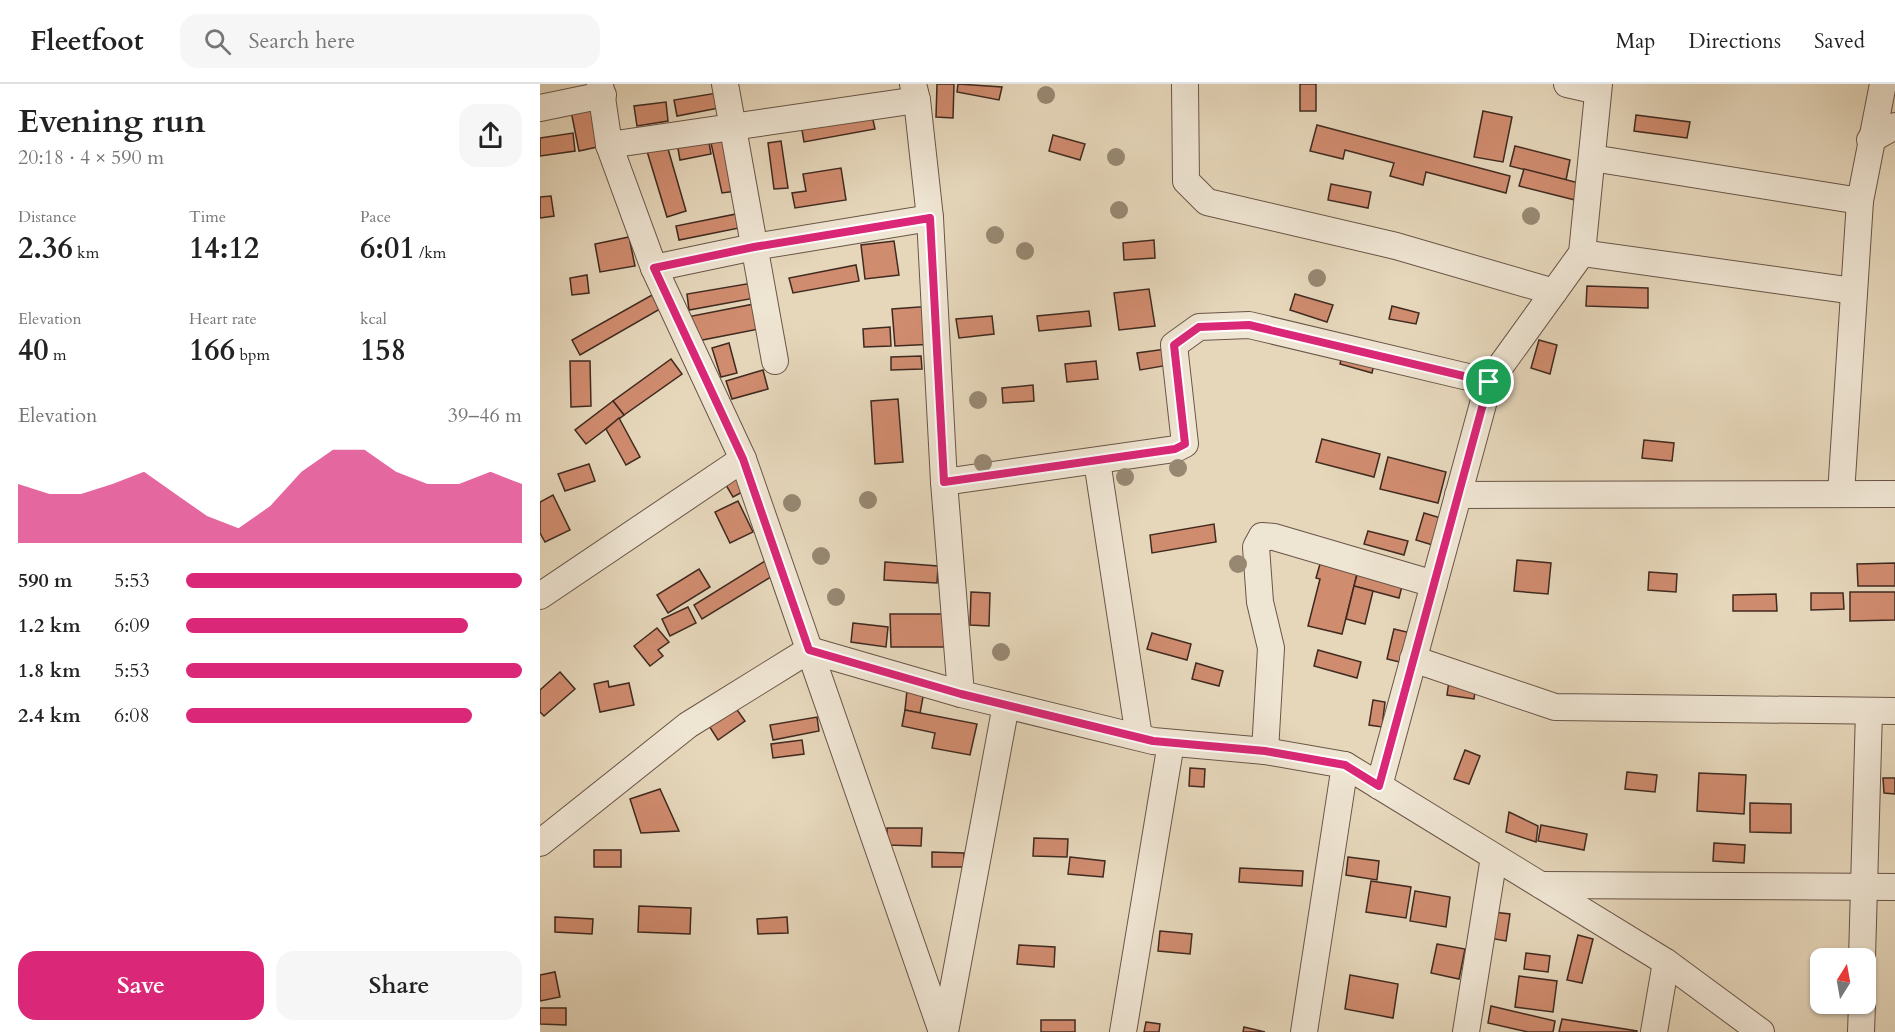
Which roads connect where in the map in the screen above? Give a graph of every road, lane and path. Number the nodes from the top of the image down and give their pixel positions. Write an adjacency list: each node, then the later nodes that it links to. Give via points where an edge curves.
1 (725, 84): 10 (street)
2 (1185, 84): 20 (street, via 1186,181 1207,202 1396,246)
3 (1567, 84): 5 (street)
4 (1883, 84): 11 (street)
5 (1599, 87): 13 (street)
6 (602, 89): 8 (street); 12 (street)
7 (915, 92): 10 (street); 15 (street)
8 (540, 108)
9 (1895, 126): 11 (street)
10 (733, 128): 12 (street); 16 (street)
11 (1870, 140): 14 (street)
12 (609, 145): 18 (street)
13 (1592, 158): 14 (street); 17 (street)
14 (1860, 201): 19 (street)
15 (930, 218): 16 (street); 25 (street)
16 (754, 247): 18 (street); 21 (street)
17 (1582, 253): 19 (street); 20 (street)
18 (654, 268): 23 (street)
19 (1854, 291): 26 (street)
20 (1554, 292): 22 (street)
21 (775, 361)
22 (1489, 382): 24 (street, via 1249,325 1199,327 1174,345 1185,444 1175,449); 28 (street)
23 (743, 459): 30 (street); 31 (street)
24 (1097, 461): 25 (street); 37 (street)
25 (944, 482): 33 (street)
26 (1841, 494): 27 (street); 28 (street)
27 (1895, 494)
28 (1458, 495): 29 (street)
29 (1434, 584): 32 (street); 39 (street, via 1262,536 1256,547 1259,591 1271,648)
30 (540, 596)
31 (809, 650): 33 (street); 42 (street, via 688,725); 50 (street)
32 (1413, 659): 35 (street, via 1556,707); 41 (street)
33 (961, 694): 34 (street)
34 (1006, 705): 37 (street); 50 (street)
35 (1869, 711): 36 (street); 46 (street)
36 (1895, 711)
37 (1139, 737): 38 (street)
38 (1172, 743): 39 (street); 51 (street)
39 (1265, 751): 40 (street)
40 (1345, 765): 41 (street); 52 (street)
41 (1379, 786): 43 (street)
42 (540, 843)
43 (1494, 856): 44 (street); 53 (street)
44 (1540, 885): 46 (street); 48 (street)
45 (1895, 886): 46 (street)
46 (1863, 887): 47 (street)
47 (1862, 948)
48 (1666, 962): 54 (street); 55 (street)
49 (1862, 1014): 56 (street)
50 (944, 1032)
51 (1123, 1032)
52 (1304, 1032)
53 (1466, 1032)
54 (1654, 1032)
55 (1761, 1032)
56 (1861, 1032)

